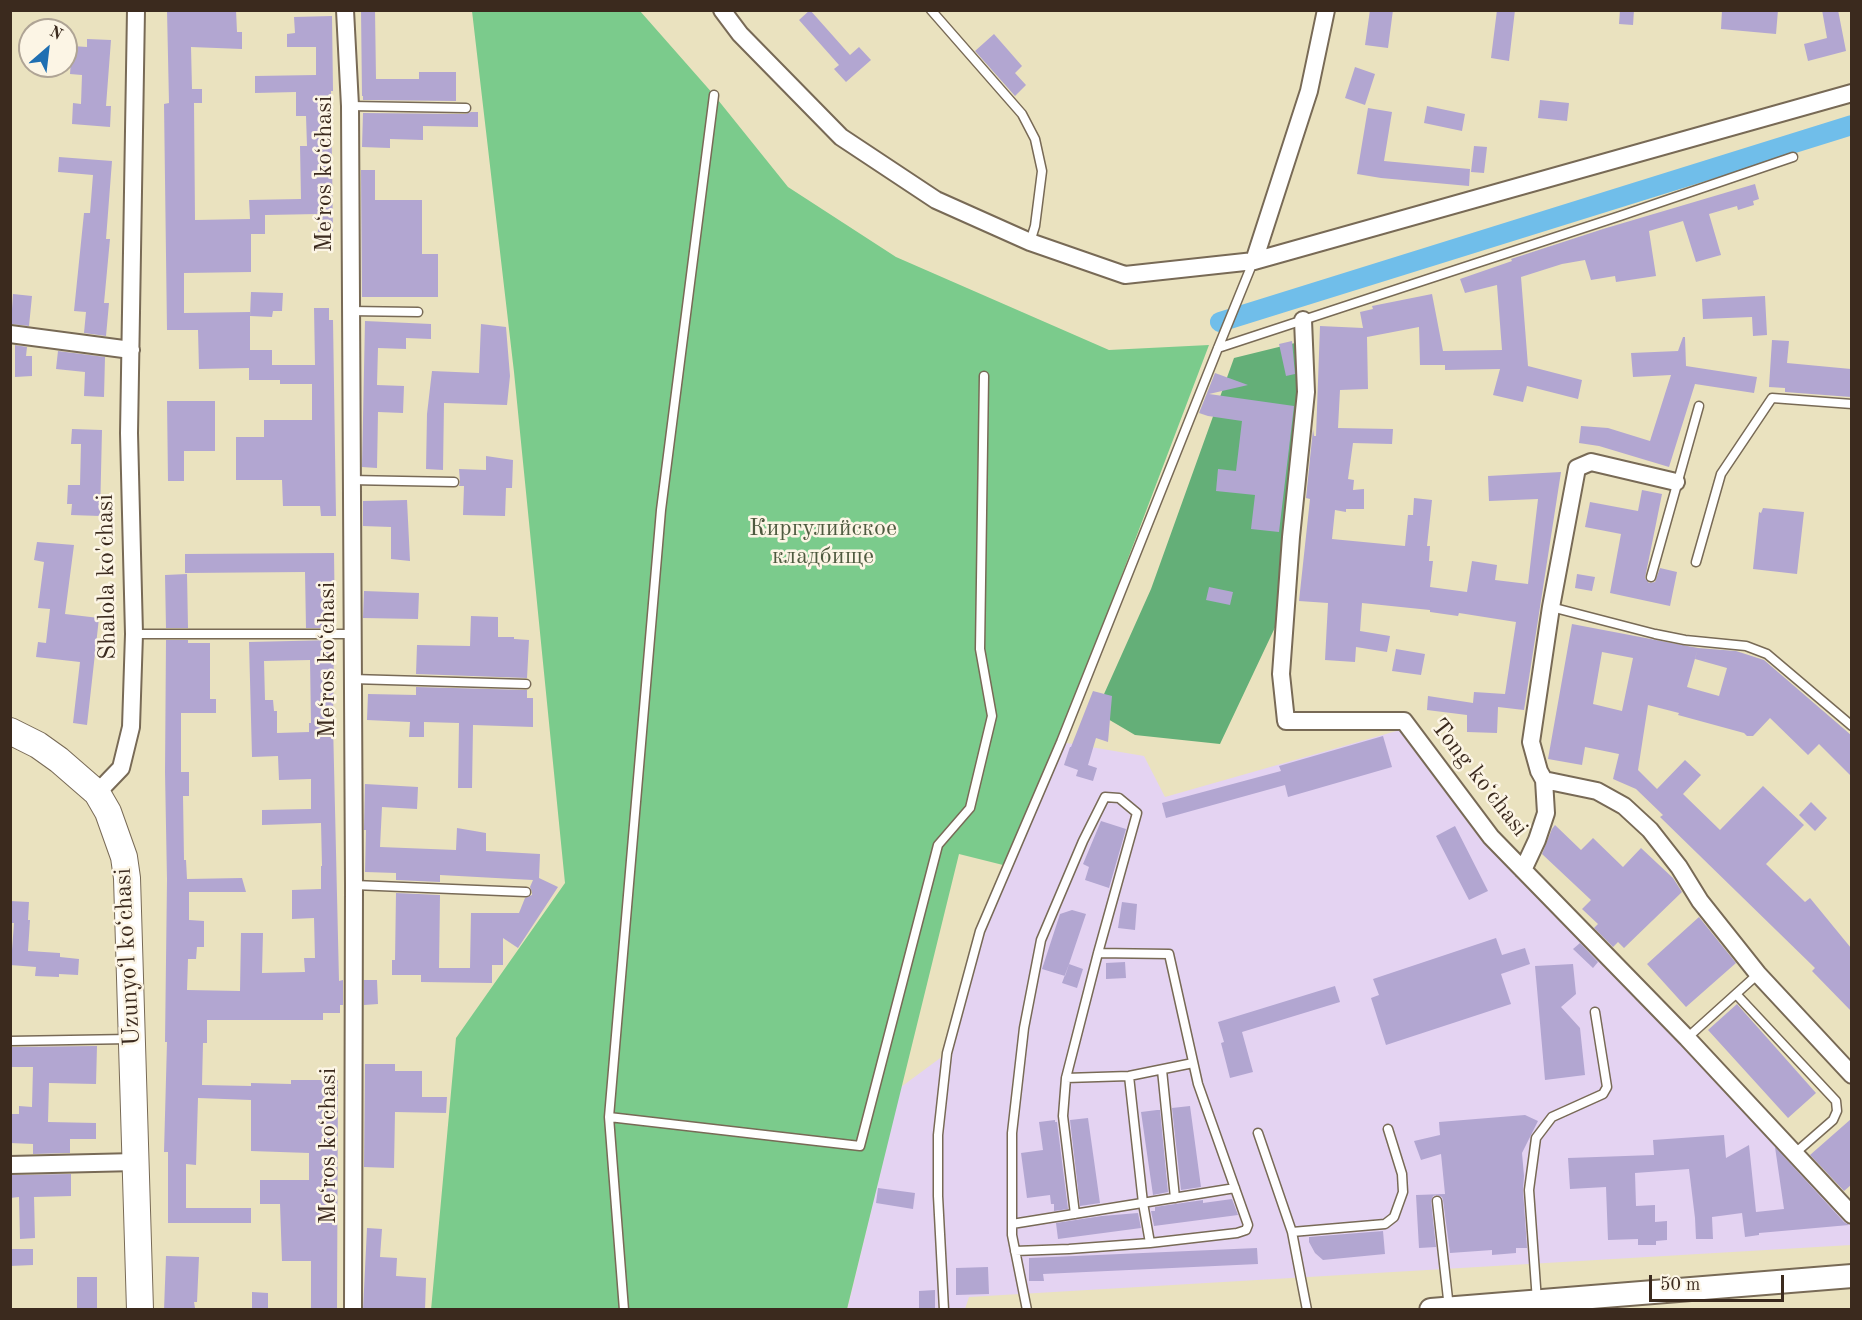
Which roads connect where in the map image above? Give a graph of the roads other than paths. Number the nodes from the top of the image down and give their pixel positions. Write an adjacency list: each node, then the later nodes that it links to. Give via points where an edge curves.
1 (136, 10): 18 (street, Shalola ko'chasi)
2 (345, 10): 8 (street, Meʻros koʻchasi)
3 (722, 10): 11 (street, via 740,34 841,137 936,200)
4 (931, 10): 11 (lane, via 1022,114 1035,139 1042,171 1035,226)
5 (1326, 10): 12 (street, via 1309,91)
6 (1851, 93): 12 (street)
7 (714, 95): 51 (lane, via 661,510)
8 (350, 106): 9 (lane); 13 (street, Meʻros koʻchasi)
9 (466, 108)
10 (1794, 158): 15 (lane)
11 (1029, 242): 12 (street, via 1125,274)
12 (1254, 261): 17 (lane)
13 (350, 311): 14 (lane); 22 (street, Meʻros koʻchasi)
14 (418, 312)
15 (1303, 320): 17 (lane); 36 (street, Tong koʻchasi, via 1306,392 1281,674 1286,721 1404,721 1491,837)
16 (10, 334): 18 (street)
17 (1218, 348): 73 (lane, via 1061,742 980,931 947,1053 938,1135)
18 (130, 350): 28 (street, Shalola ko'chasi)
19 (984, 375): 51 (lane, via 980,649 992,716 970,808 938,845 860,1146)
20 (1851, 404): 25 (lane, via 1772,398 1721,474)
21 (1699, 406): 24 (lane)
22 (350, 480): 23 (lane); 29 (street, Meʻros koʻchasi)
23 (454, 482)
24 (1676, 482): 26 (lane); 27 (street, via 1591,462 1576,468)
25 (1696, 562)
26 (1651, 577)
27 (1551, 607): 32 (lane, via 1655,634 1737,645 1767,654); 34 (street, via 1531,742)
28 (134, 634): 29 (lane); 35 (street, Shalola ko'chasi, via 131,727 121,768)
29 (352, 634): 30 (street, Meʻros koʻchasi)
30 (352, 679): 31 (lane); 37 (street, Meʻros koʻchasi)
31 (526, 684)
32 (1851, 726)
33 (10, 731): 35 (main road, Uzunyoʻl koʻchasi, via 38,745)
34 (1544, 780): 36 (street, via 1546,813); 40 (street, via 1597,791 1624,806 1650,830)
35 (97, 793): 44 (main road, Uzunyoʻl koʻchasi, via 117,834 127,878)
36 (1522, 870): 43 (street, Tong koʻchasi)
37 (354, 885): 38 (lane); 71 (street, Meʻros koʻchasi)
38 (526, 892)
39 (1098, 953): 46 (lane, via 1169,954); 50 (lane); 63 (lane, via 1137,813 1119,798 1105,797 1041,940 1024,1028 1012,1132)
40 (1758, 974): 41 (lane); 49 (street)
41 (1737, 994): 43 (lane); 54 (lane, via 1836,1101 1833,1120)
42 (1594, 1012): 68 (lane, via 1607,1087 1603,1094 1552,1117 1536,1138 1529,1190)
43 (1687, 1038): 54 (street, Tong koʻchasi)
44 (132, 1039): 45 (lane); 55 (main road, Uzunyoʻl koʻchasi)
45 (10, 1041)
46 (1193, 1063): 47 (lane); 57 (lane)
47 (1162, 1070): 48 (lane); 58 (lane)
48 (1130, 1076): 50 (lane); 60 (lane)
49 (1851, 1076)
50 (1066, 1078): 61 (lane, via 1063,1116)
51 (609, 1117): 72 (lane)
52 (1388, 1129): 64 (lane, via 1402,1174 1403,1192 1390,1220 1385,1224)
53 (1258, 1133): 64 (lane)
54 (1794, 1154): 62 (street, Tong koʻchasi)
55 (136, 1162): 56 (street); 70 (main road, Uzunyoʻl koʻchasi)
56 (10, 1165)
57 (1235, 1188): 58 (lane); 65 (lane, via 1248,1225 1246,1230)
58 (1175, 1198): 60 (lane)
59 (1437, 1202): 69 (lane)
60 (1143, 1203): 61 (lane); 65 (lane)
61 (1075, 1214): 63 (lane)
62 (1851, 1215)
63 (1012, 1224): 66 (lane)
64 (1292, 1232): 75 (lane)
65 (1149, 1243): 66 (lane)
66 (1015, 1251): 74 (lane)
67 (1851, 1276): 68 (street)
68 (1537, 1301): 69 (street)
69 (1440, 1309)
70 (140, 1310)
71 (353, 1310)
72 (624, 1310)
73 (944, 1310)
74 (1027, 1310)
75 (1307, 1310)

